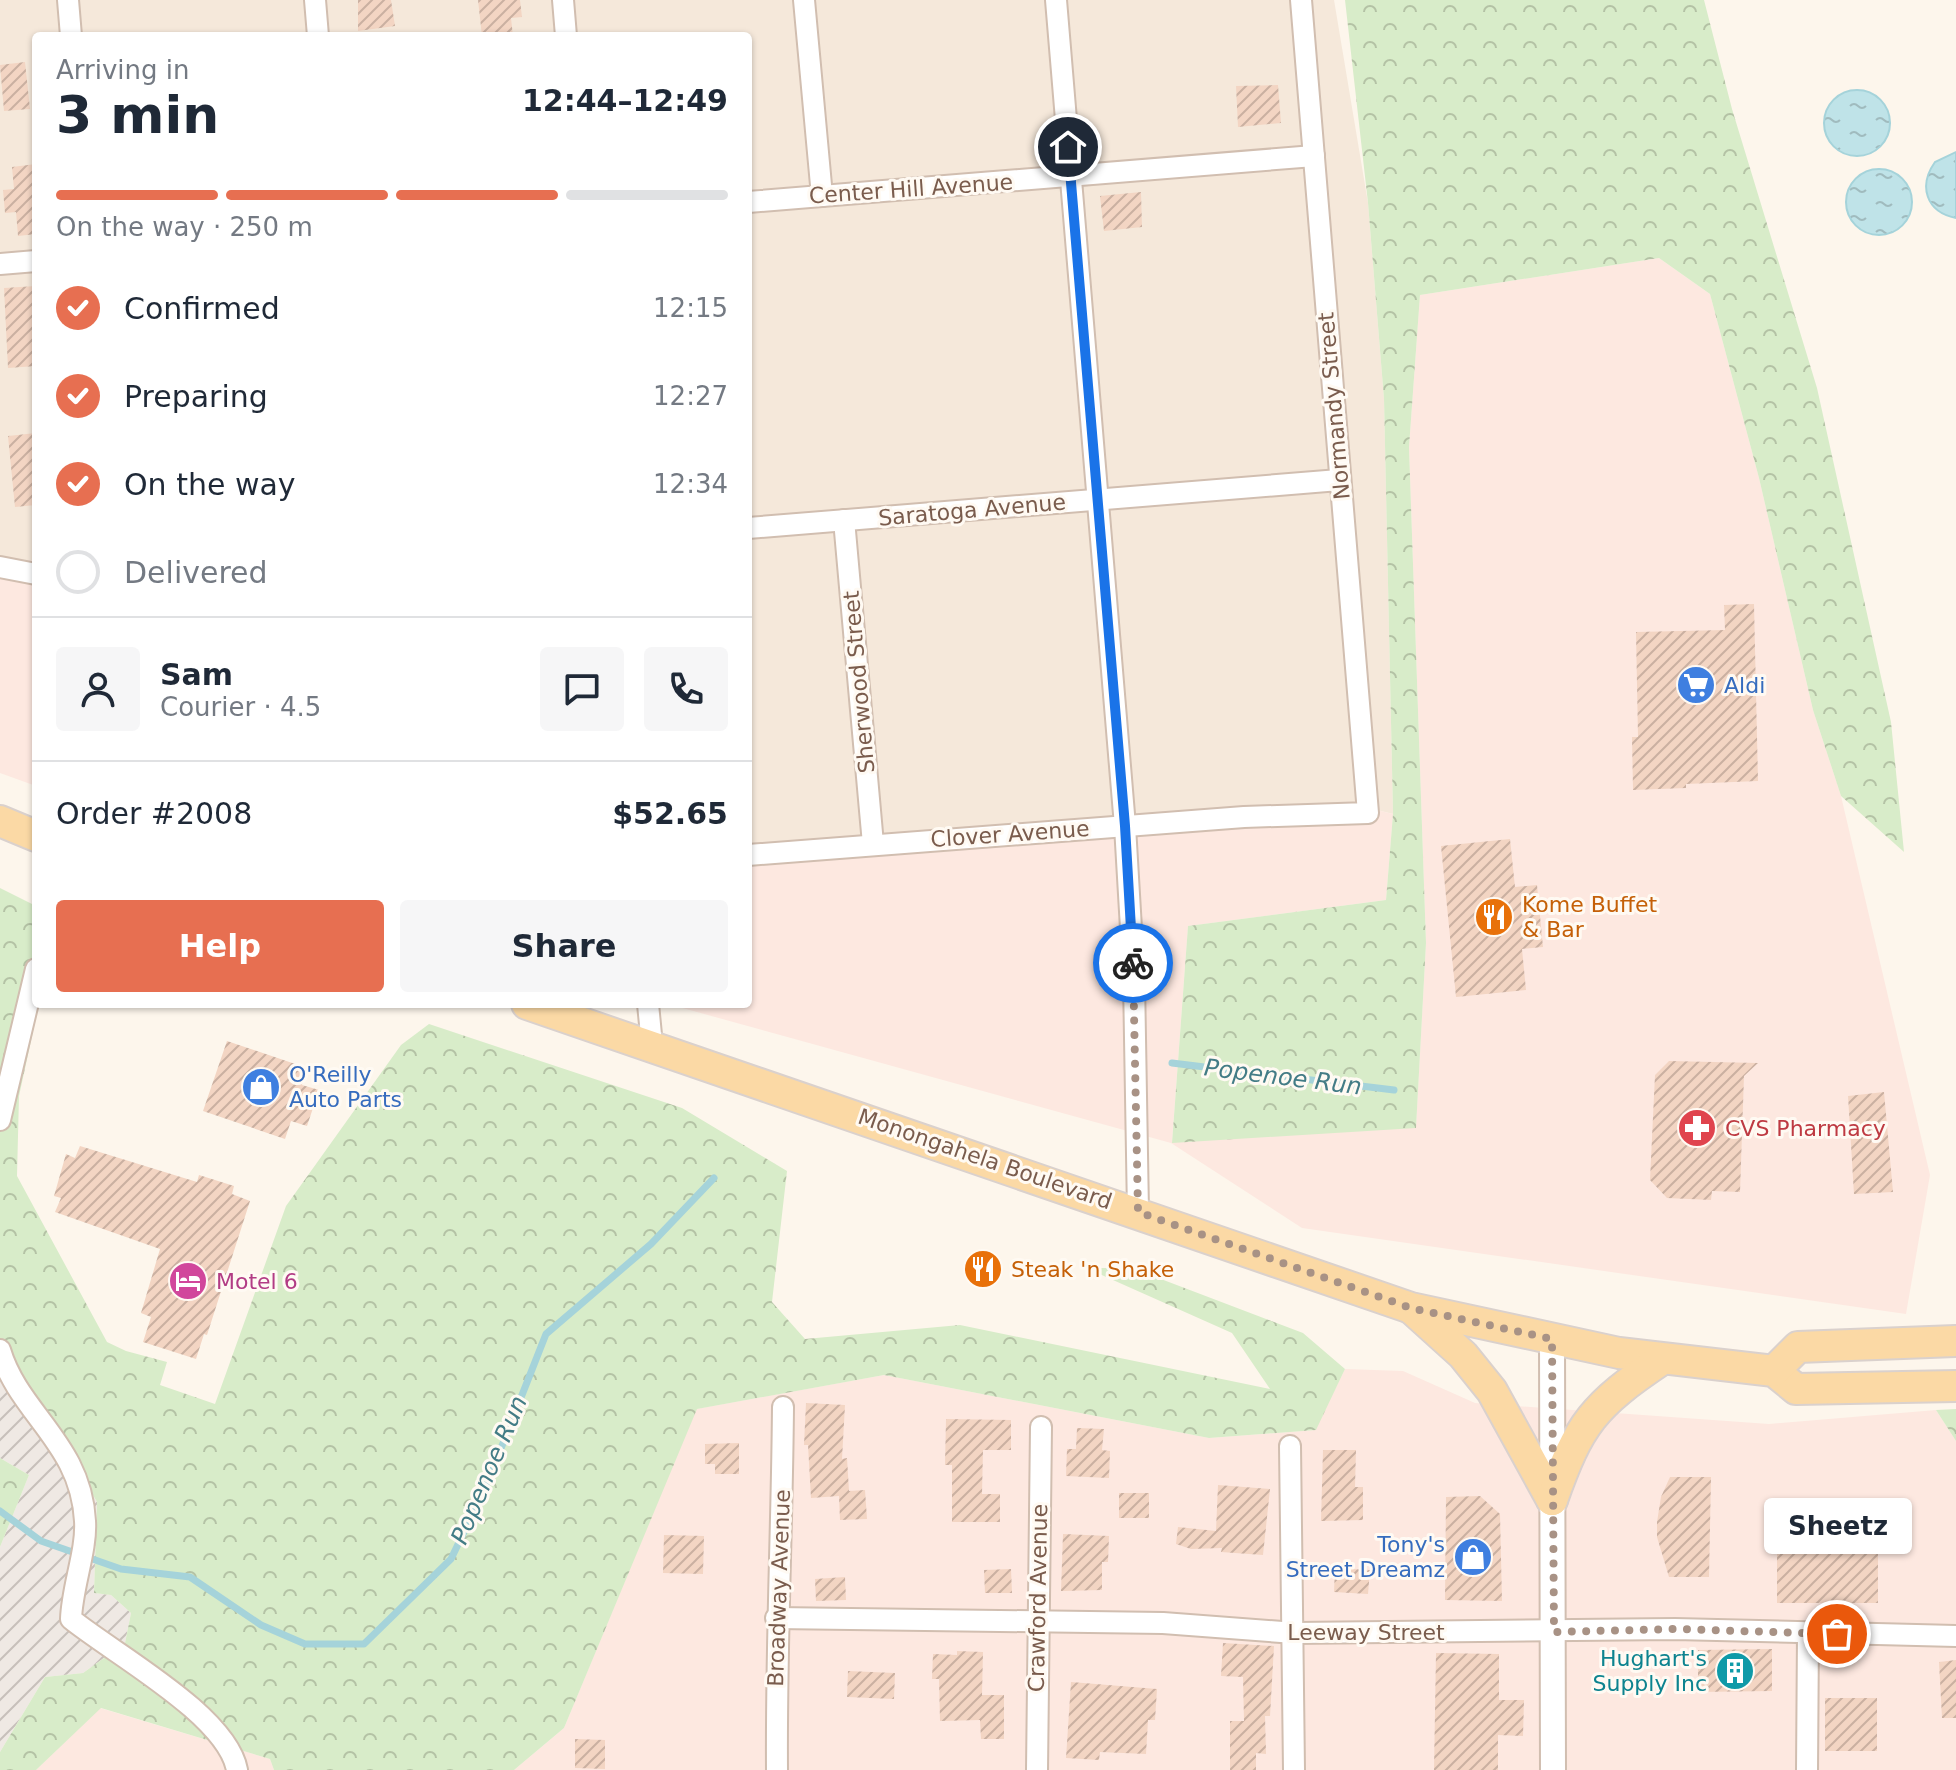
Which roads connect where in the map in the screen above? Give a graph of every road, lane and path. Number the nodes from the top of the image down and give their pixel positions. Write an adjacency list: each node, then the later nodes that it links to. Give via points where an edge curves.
1 (68, 0): 7 (street)
2 (315, 0): 8 (street)
3 (563, 0): 9 (street)
4 (804, 0): 12 (street)
5 (1056, 0): 11 (street)
6 (1301, 0): 10 (street, Normandy Street)
7 (71, 32)
8 (318, 32)
9 (566, 32)
10 (1314, 156): 11 (street, Center Hill Avenue); 16 (street, Normandy Street)
11 (1070, 176): 12 (street, Center Hill Avenue); 17 (street)
12 (822, 196): 13 (street, Center Hill Avenue)
13 (752, 202)
14 (32, 261): 15 (street)
15 (0, 264)
16 (1339, 480): 17 (street, Saratoga Avenue); 22 (street, Normandy Street)
17 (1096, 500): 18 (street, Saratoga Avenue); 24 (street)
18 (844, 520): 19 (street, Saratoga Avenue); 26 (street, Sherwood Street)
19 (752, 528)
20 (0, 567): 21 (street)
21 (32, 573)
22 (1368, 813): 24 (street, Clover Avenue)
23 (0, 821): 25 (main road)
24 (1125, 826): 26 (street, Clover Avenue); 33 (street)
25 (32, 834)
26 (873, 844): 27 (street, Clover Avenue)
27 (752, 855)
28 (32, 986): 32 (street)
29 (539, 1008): 31 (main road, Monongahela Boulevard)
30 (648, 1008): 31 (street)
31 (652, 1045): 33 (main road, Monongahela Boulevard)
32 (0, 1120)
33 (1138, 1212): 34 (main road, Monongahela Boulevard)
34 (1411, 1308): 35 (main road, Monongahela Boulevard); 44 (main road, via 1463,1355 1492,1391)
35 (1552, 1339): 38 (main road, Monongahela Boulevard); 44 (street)
36 (1944, 1342): 39 (main road, via 1798,1347)
37 (0, 1350): 51 (street, via 7,1374 48,1425 71,1465 85,1523 71,1619 177,1694 209,1725)
38 (1661, 1360): 39 (main road, Monongahela Boulevard); 44 (main road, via 1595,1409 1567,1457)
39 (1774, 1371): 40 (main road, Monongahela Boulevard, via 1796,1389)
40 (1945, 1387)
41 (783, 1407): 45 (street, Broadway Avenue, via 782,1575)
42 (1041, 1427): 46 (street, Crawford Avenue)
43 (1290, 1446): 48 (street)
44 (1552, 1500): 47 (street)
45 (776, 1618): 46 (street, Leeway Street); 52 (street, Broadway Avenue)
46 (1036, 1623): 48 (street, Leeway Street, via 1163,1623); 53 (street, Crawford Avenue)
47 (1554, 1632): 48 (street, Leeway Street); 49 (street, Leeway Street); 55 (street)
48 (1295, 1633): 54 (street)
49 (1808, 1634): 50 (street, Leeway Street); 56 (street)
50 (1956, 1636)
51 (237, 1770)
52 (777, 1770)
53 (1037, 1770)
54 (1294, 1770)
55 (1553, 1770)
56 (1807, 1770)

